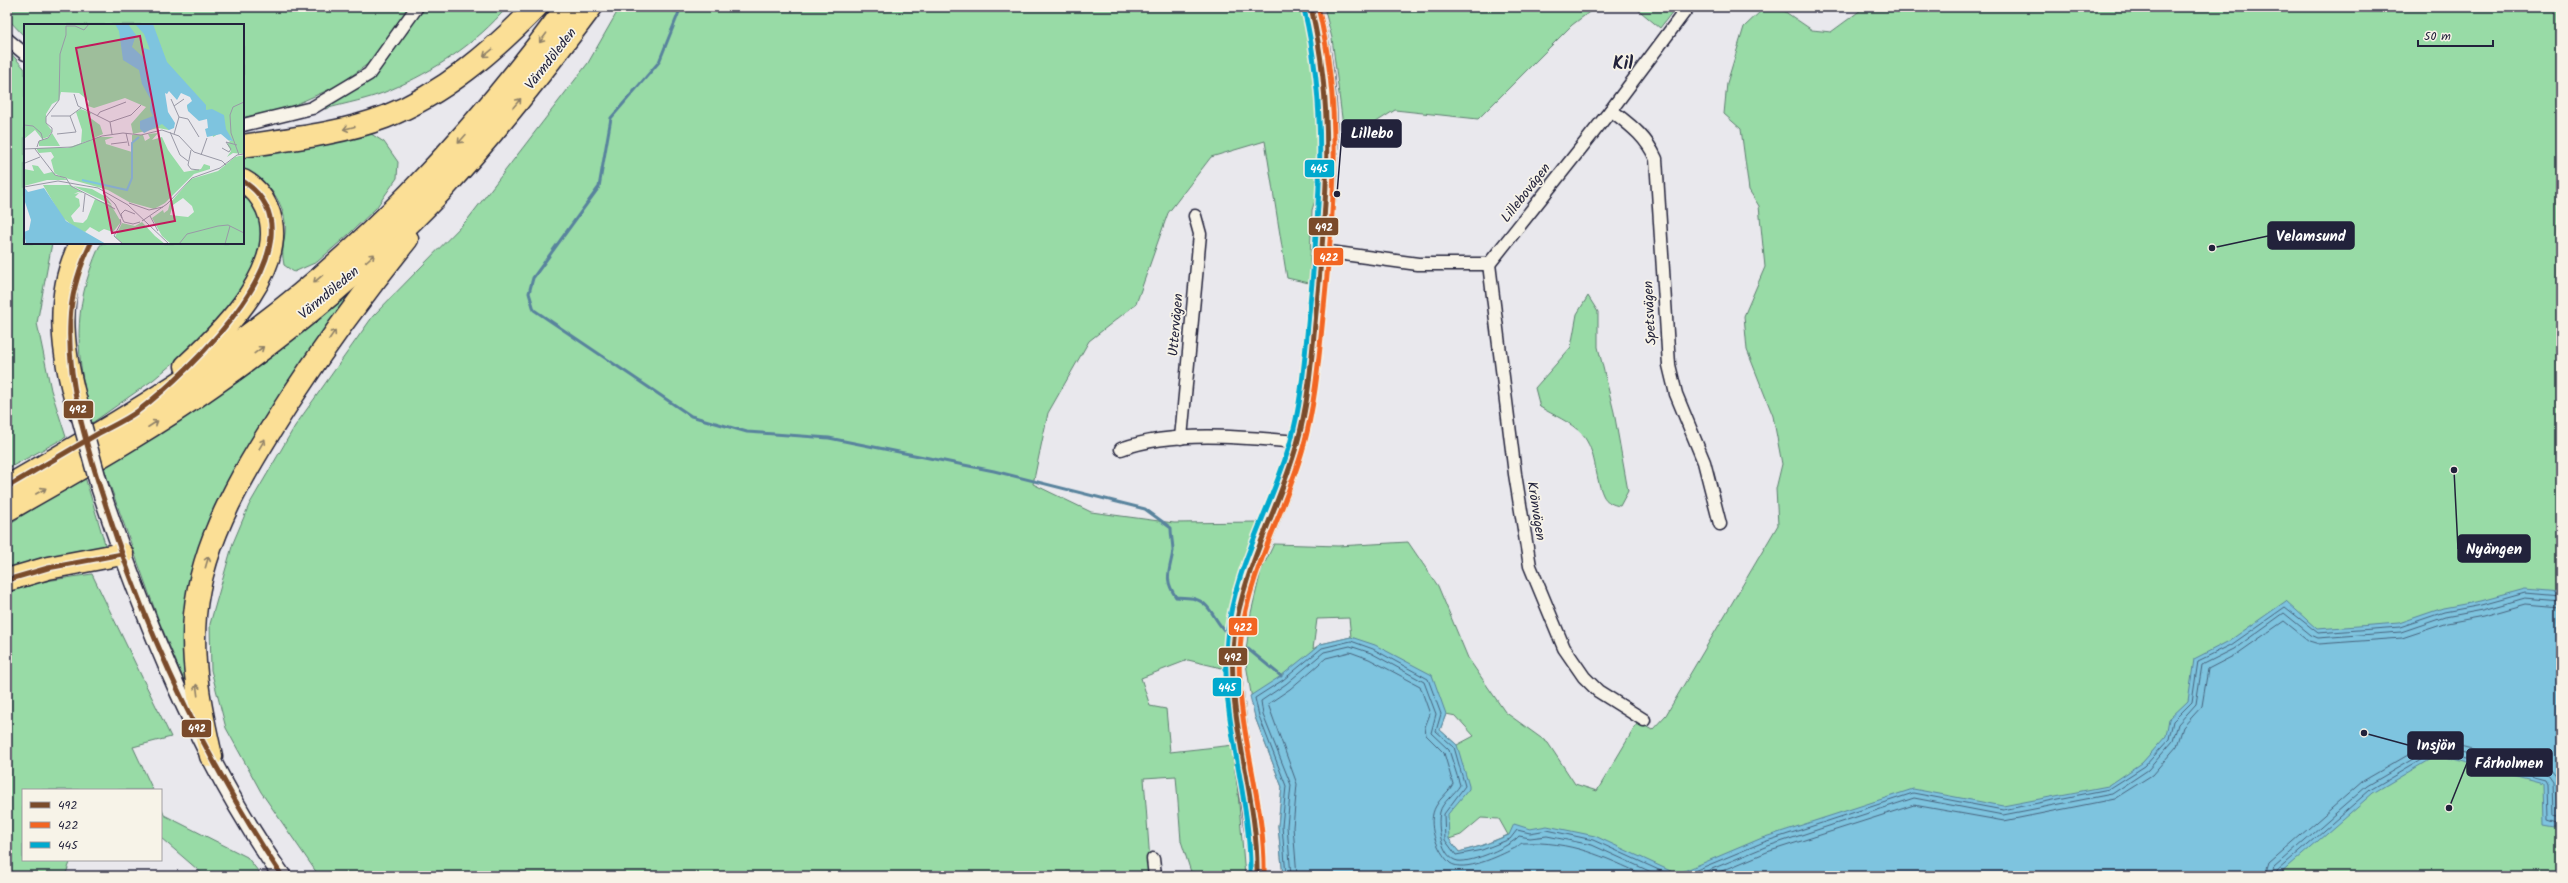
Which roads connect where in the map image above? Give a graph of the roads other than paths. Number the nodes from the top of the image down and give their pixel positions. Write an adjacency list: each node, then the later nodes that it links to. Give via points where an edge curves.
1 (418, 7): 10 (street, via 370,74 312,108)
2 (536, 7): 12 (highway, one-way to 12, via 504,40 458,76 386,116 303,138)
3 (567, 7): 20 (highway, Värmdöleden, one-way to 20, via 514,78 462,139 355,247 227,351)
4 (591, 7): 11 (highway, Värmdöleden, one-way to 4, via 548,65)
5 (1311, 7): 17 (main road, via 1325,73 1329,126)
6 (1688, 7): 9 (street, Lillebovägen)
7 (7, 39): 8 (street)
8 (24, 53)
9 (1611, 110): 18 (street, Lillebovägen); 26 (street, Spetsvägen, via 1650,144 1656,159 1668,365 1676,394 1704,462)
10 (244, 125)
11 (492, 133): 25 (highway, Värmdöleden, one-way to 11, via 125,442 214,384 271,341 333,291 401,229 442,190); 30 (highway, one-way to 11, via 197,694 193,642 200,584 222,519 240,481 266,437 334,332)
12 (244, 146)
13 (244, 182): 20 (highway, via 262,198 269,214 272,232 264,269 229,323)
14 (1194, 216): 21 (street, Uttervägen, via 1200,234)
15 (81, 244): 19 (highway, via 69,274 64,300 67,370)
16 (91, 244): 19 (highway, via 77,276 72,303 70,335)
17 (1322, 251): 18 (street, via 1418,264); 22 (main road, via 1310,378)
18 (1490, 264): 29 (street, Krönvägen, via 1515,474 1530,566 1564,648 1584,677 1598,691)
19 (79, 412): 27 (main road, bridge, via 99,485)
20 (136, 412): 24 (highway, Värmdöleden)
21 (1181, 438): 22 (street, via 1244,437); 23 (street, via 1140,442)
22 (1298, 442): 34 (main road, via 1248,575 1234,640 1233,670 1256,845)
23 (1121, 449)
24 (7, 487)
25 (7, 510)
26 (1720, 524)
27 (122, 554): 28 (highway, via 48,568); 30 (main road, via 181,698)
28 (7, 580)
29 (1644, 720)
30 (211, 756): 32 (main road)
31 (1154, 859): 33 (street)
32 (282, 876)
33 (1155, 876)
34 (1257, 876)

